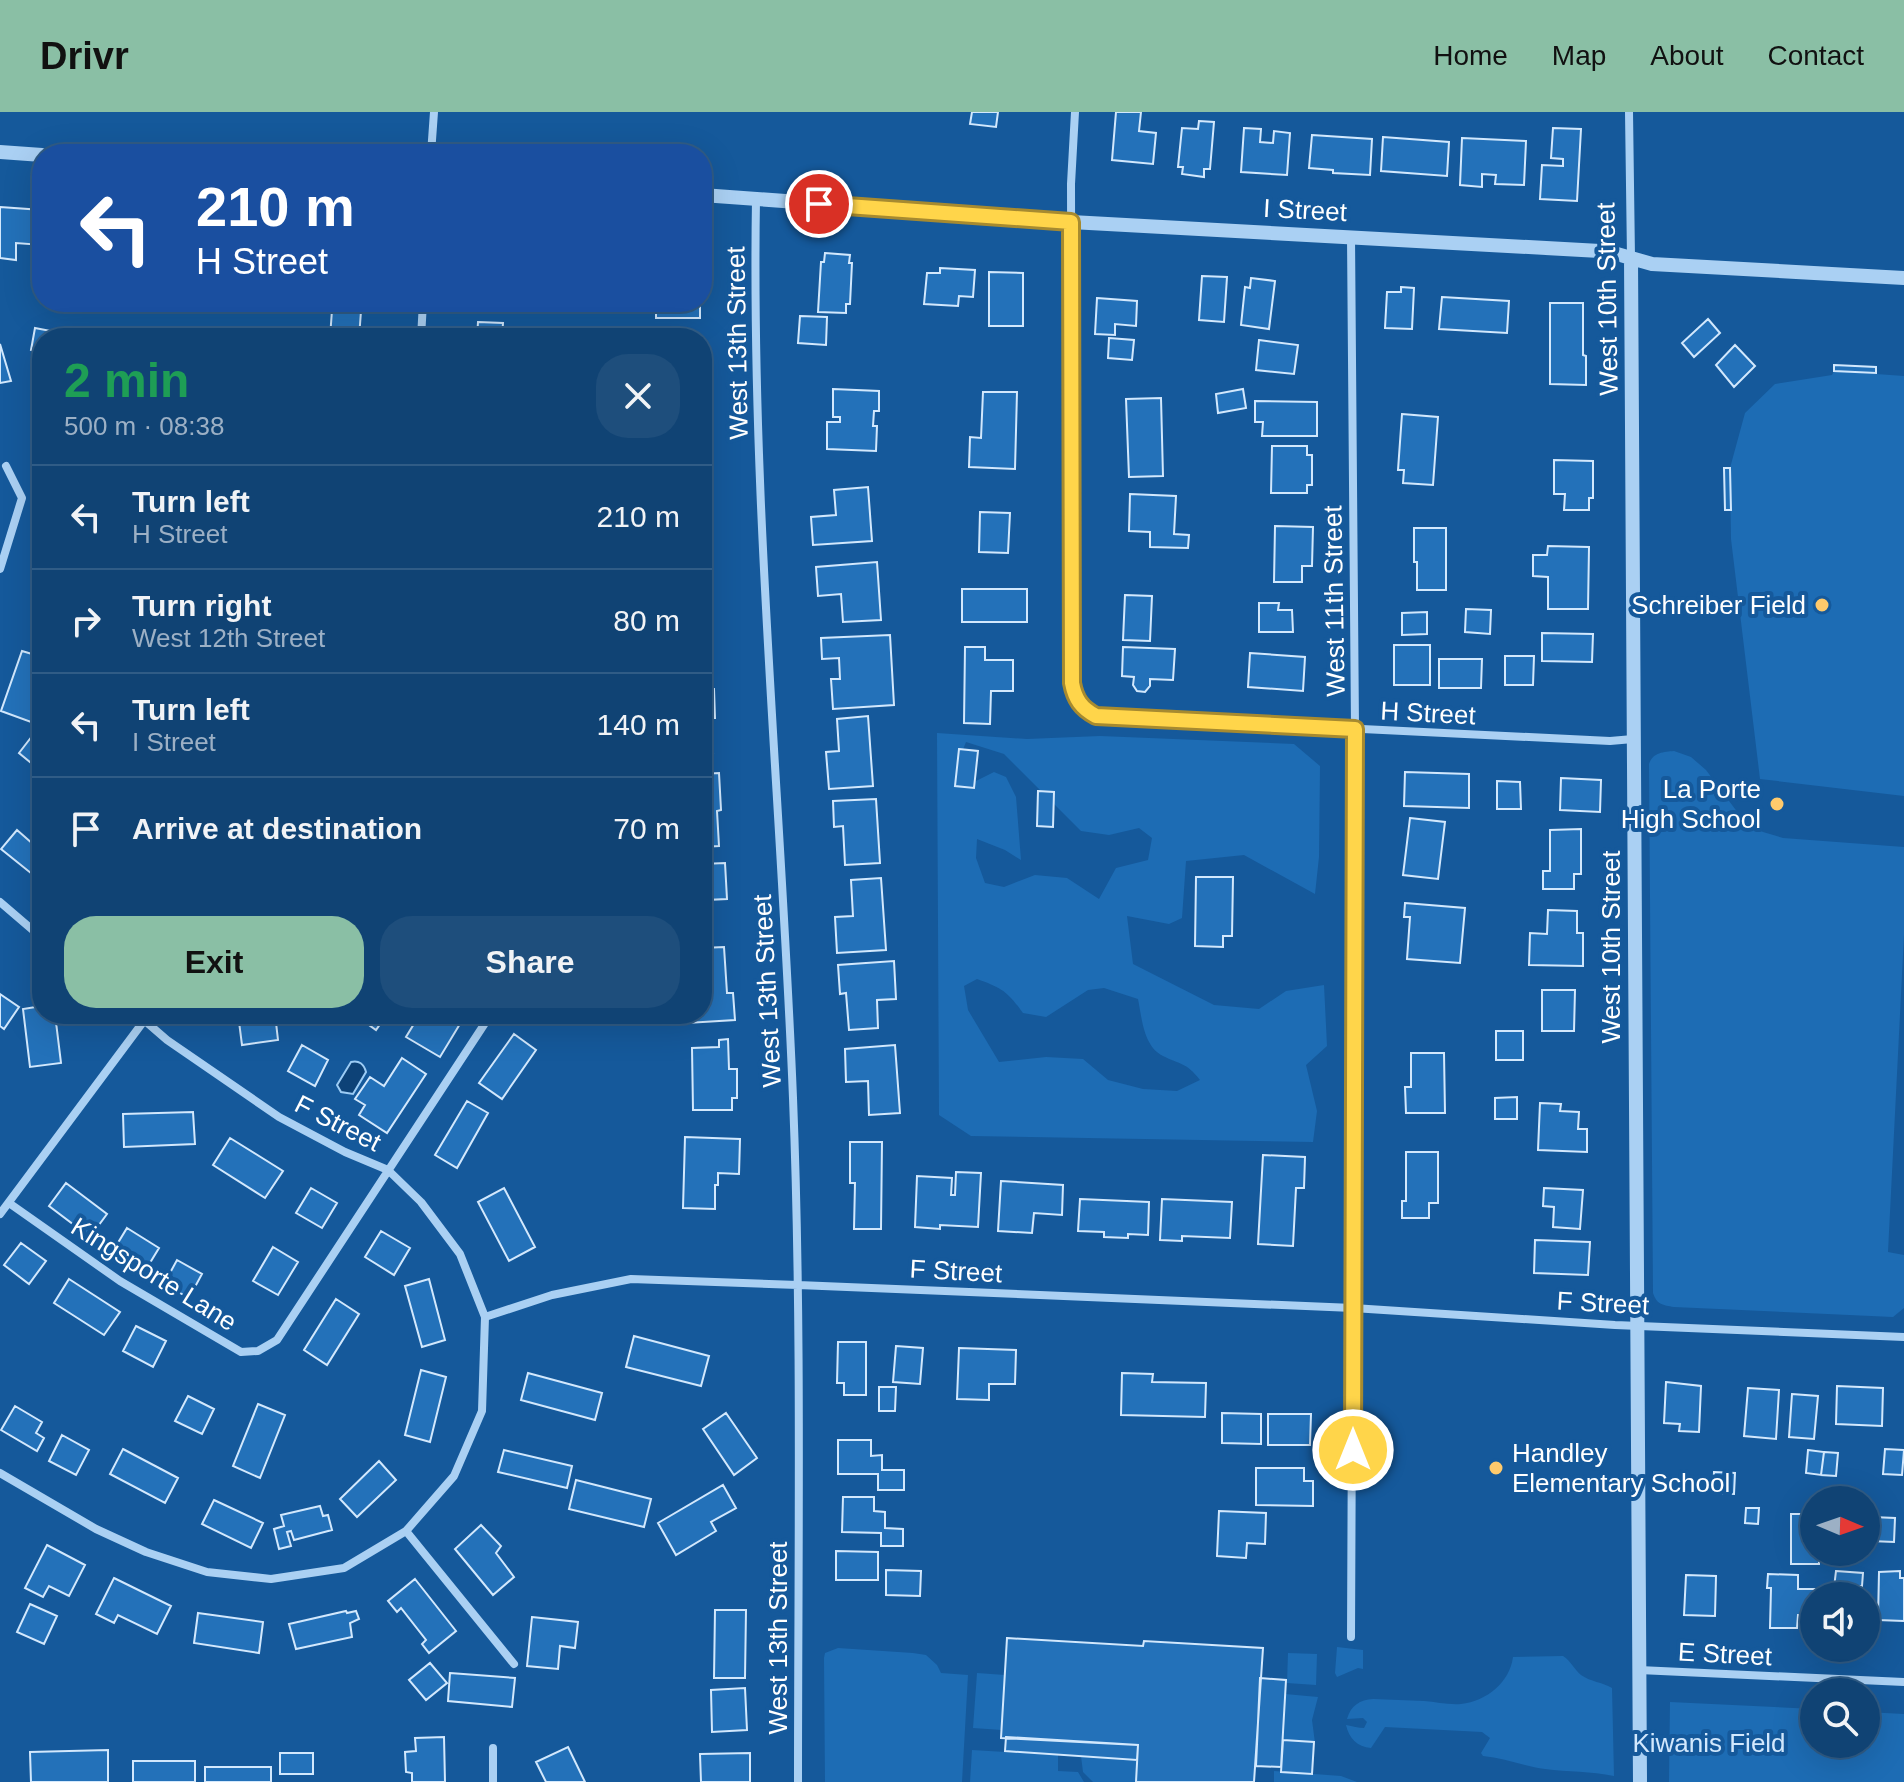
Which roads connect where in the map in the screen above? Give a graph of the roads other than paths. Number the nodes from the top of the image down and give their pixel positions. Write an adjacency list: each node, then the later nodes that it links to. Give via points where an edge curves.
1 (434, 112): 4 (street)
2 (1075, 112): 9 (street)
3 (1629, 112): 11 (street, West 10th Street)
4 (432, 144)
5 (0, 152): 6 (street)
6 (32, 154)
7 (712, 196): 8 (street, I Street)
8 (756, 199): 9 (street, I Street); 25 (street, West 13th Street, via 757,424)
9 (1071, 222): 10 (street, I Street); 15 (street, H Street, via 1074,695 1096,716)
10 (1351, 237): 11 (street, I Street, via 1600,251); 15 (street, West 11th Street)
11 (1631, 258): 12 (street, I Street, via 1652,264); 16 (street, West 10th Street)
12 (1904, 278)
13 (6, 466): 14 (street, via 22,498)
14 (0, 569)
15 (1355, 729): 16 (street, H Street); 26 (street, West 11th Street)
16 (1633, 739): 28 (street, West 10th Street)
17 (0, 902): 18 (street)
18 (32, 929)
19 (138, 1024): 23 (street)
20 (152, 1024): 22 (street, F Street, via 279,1117)
21 (484, 1024): 22 (street, Kingsporte Lane)
22 (388, 1170): 23 (street, Kingsporte Lane, via 277,1340 258,1351 241,1352 120,1281); 27 (street, F Street, via 421,1202 460,1254)
23 (9, 1203): 24 (street)
24 (0, 1214)
25 (798, 1285): 26 (street, F Street); 27 (street, F Street, via 631,1279 552,1295); 38 (street, West 13th Street)
26 (1353, 1308): 28 (street, F Street); 32 (street, West 11th Street)
27 (485, 1317): 31 (street, via 482,1411 454,1476)
28 (1637, 1326): 29 (street, F Street); 34 (street, West 10th Street)
29 (1904, 1337)
30 (0, 1473): 31 (street, via 96,1529 207,1572 271,1579 344,1568)
31 (406, 1531): 33 (street)
32 (1351, 1637)
33 (514, 1664)
34 (1639, 1670): 35 (street, E Street); 39 (street, West 10th Street)
35 (1904, 1682)
36 (493, 1748): 37 (street)
37 (493, 1782)
38 (798, 1782)
39 (1640, 1782)

